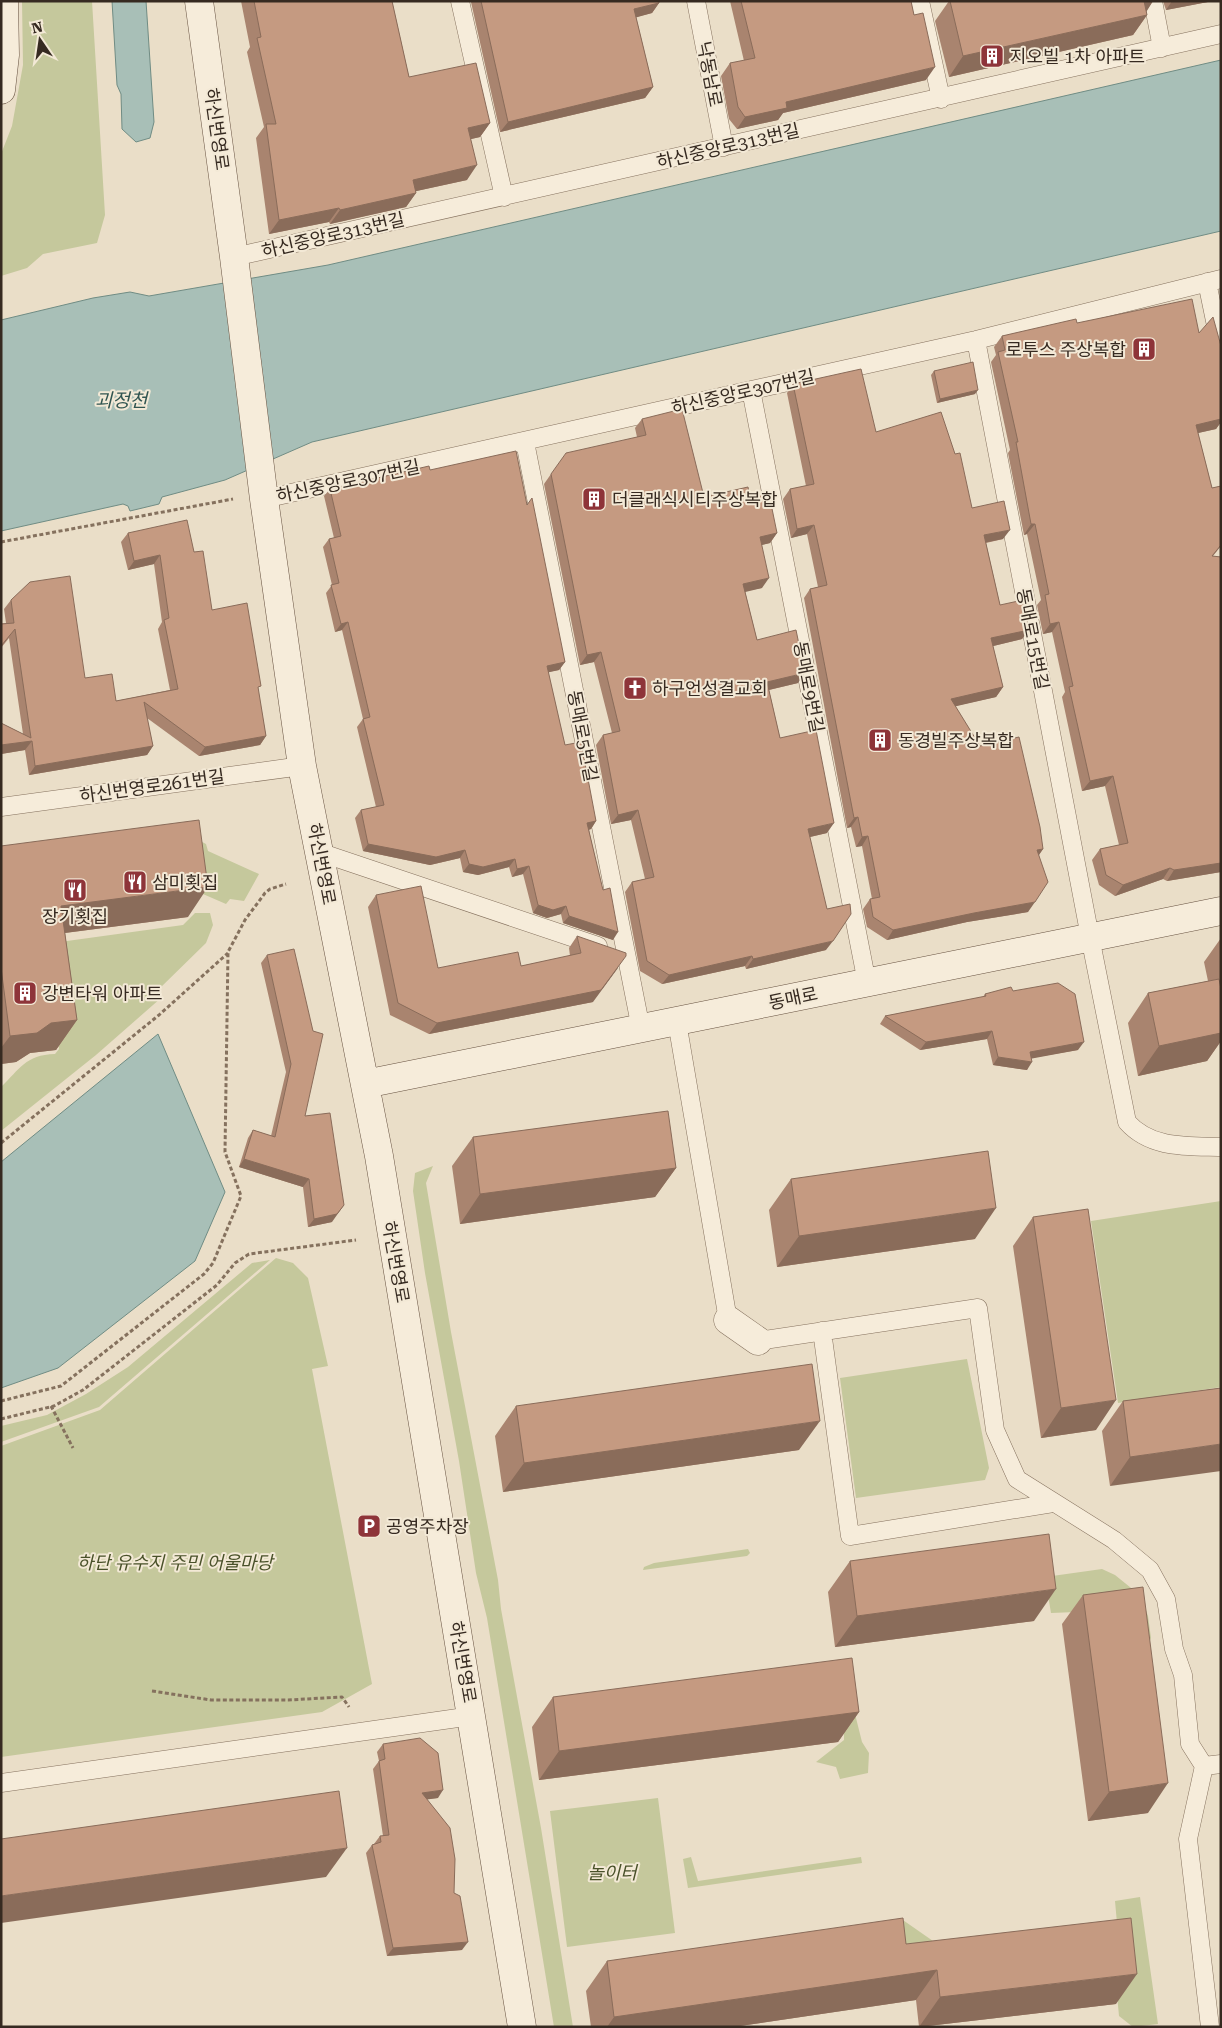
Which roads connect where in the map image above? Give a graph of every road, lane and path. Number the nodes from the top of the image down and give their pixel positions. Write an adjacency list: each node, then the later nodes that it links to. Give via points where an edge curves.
1 (4, 1): 9 (street, via 5,55)
2 (199, 1): 13 (street, 하신번영로)
3 (460, 1): 12 (lane)
4 (696, 1): 11 (lane, 낙동남로)
5 (920, 1): 10 (lane)
6 (1153, 1): 8 (lane)
7 (1221, 34): 8 (lane, 하신중앙로313번길)
8 (1162, 48): 10 (lane, 하신중앙로313번길)
9 (1, 90)
10 (941, 99): 11 (lane, 하신중앙로313번길)
11 (724, 147): 12 (lane, 하신중앙로313번길)
12 (504, 197): 13 (lane, 하신중앙로313번길)
13 (234, 257): 20 (street, 하신번영로)
14 (1214, 281): 15 (lane, 하신중앙로307번길); 16 (lane)
15 (976, 340): 17 (lane, 하신중앙로307번길); 27 (lane, 동매로15번길)
16 (1221, 350)
17 (751, 390): 18 (lane, 하신중앙로307번길); 30 (lane, 동매로9번길)
18 (526, 442): 20 (lane, 하신중앙로307번길); 29 (lane, 동매로5번길)
19 (234, 498): 21 (path)
20 (264, 499): 22 (street, 하신번영로)
21 (1, 542)
22 (302, 766): 23 (lane, 하신번영로261번길); 24 (street, 하신번영로)
23 (1, 806)
24 (319, 852): 29 (lane); 33 (street, 하신번영로)
25 (286, 884): 28 (path, via 270,888 265,893 245,920)
26 (1221, 911): 27 (street, 동매로)
27 (1090, 938): 30 (street, 동매로); 35 (lane, 동매로15번길, via 1127,1122 1147,1139 1167,1144)
28 (228, 952): 34 (path, via 159,1015); 40 (path, via 225,1152 241,1196 213,1263 204,1274 61,1386)
29 (626, 956): 32 (lane, 동매로5번길)
30 (867, 983): 31 (street, 동매로)
31 (677, 1022): 32 (street, 동매로); 37 (lane)
32 (640, 1029): 33 (street, 동매로)
33 (365, 1084): 47 (street, 하신번영로)
34 (1, 1143)
35 (1221, 1147)
36 (356, 1240): 41 (path, via 249,1254 235,1263 217,1285 83,1390)
37 (728, 1320): 39 (street)
38 (822, 1331): 39 (lane); 44 (lane, via 978,1308 995,1430 1017,1479); 44 (lane, via 850,1536)
39 (758, 1340)
40 (1, 1401)
41 (51, 1406): 42 (path); 43 (path)
42 (1, 1419)
43 (73, 1448)
44 (1054, 1503): 48 (lane, via 1114,1540 1150,1570 1166,1599 1174,1649 1183,1675 1190,1744)
45 (152, 1690): 46 (path, via 211,1700 342,1697)
46 (352, 1713)
47 (472, 1716): 49 (lane); 50 (street, 하신번영로)
48 (1212, 1765): 51 (lane, via 1188,1839)
49 (1, 1783)
50 (522, 2027)
51 (1210, 2027)

